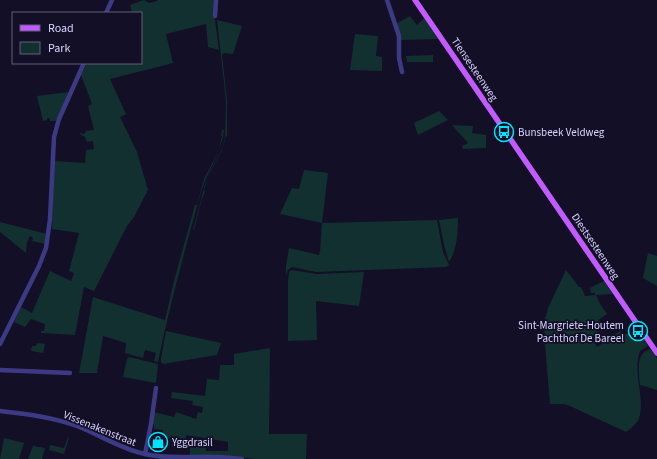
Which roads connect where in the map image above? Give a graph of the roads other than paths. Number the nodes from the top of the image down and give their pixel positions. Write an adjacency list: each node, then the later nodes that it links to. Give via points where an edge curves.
1 (112, 0): 5 (street)
2 (216, 0): 6 (street)
3 (387, 0): 8 (street, via 398,36)
4 (415, 0): 9 (main road, Tiensesteenweg)
5 (106, 12)
6 (215, 16)
7 (84, 64): 10 (street, via 54,138 50,228 43,256)
8 (402, 72)
9 (518, 150): 11 (main road, Diestsesteenweg)
10 (0, 344)
11 (657, 353)
12 (0, 370): 13 (street)
13 (70, 373)
14 (156, 388): 16 (street)
15 (0, 411): 16 (street, Vissenakenstraat, via 35,415 78,426)
16 (144, 454): 17 (street); 18 (street, Vissenakenstraat)
17 (141, 459)
18 (242, 459)

